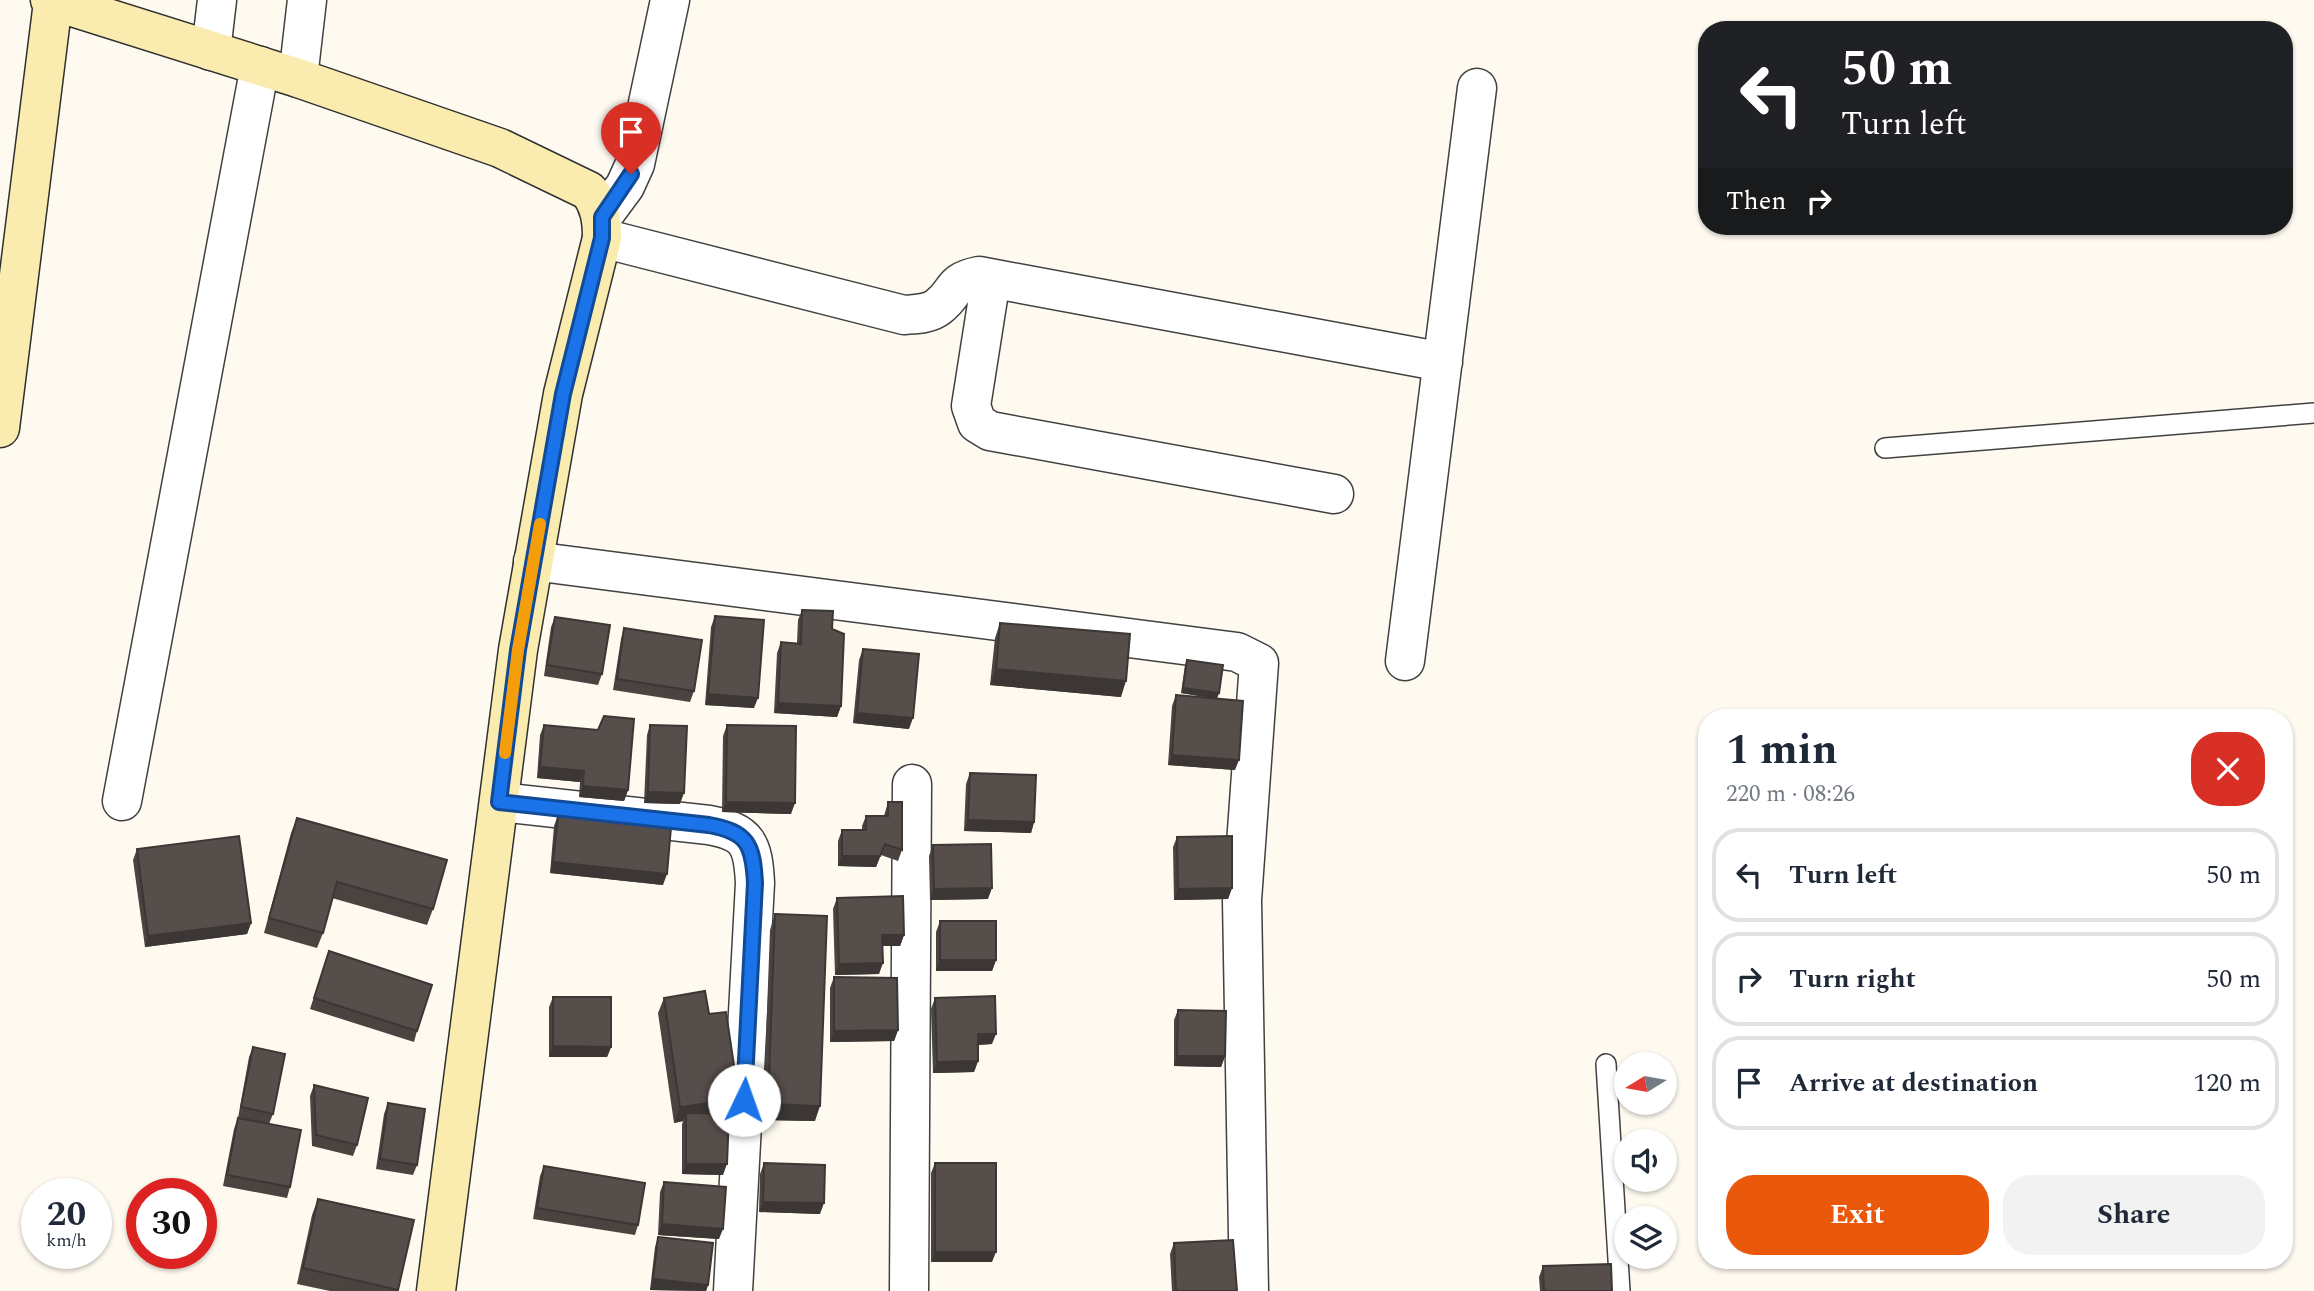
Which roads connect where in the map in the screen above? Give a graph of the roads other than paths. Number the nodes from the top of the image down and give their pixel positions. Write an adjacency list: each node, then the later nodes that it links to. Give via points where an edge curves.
1 (217, 0): 5 (street)
2 (307, 0): 7 (street)
3 (670, 0): 9 (street, via 635,164)
4 (51, 1): 5 (street); 13 (street)
5 (211, 51): 6 (street)
6 (260, 66): 7 (street); 19 (street)
7 (298, 78): 9 (street, via 500,148 589,191)
8 (1477, 88): 11 (street)
9 (602, 228): 10 (street, via 904,315 938,307 963,279); 16 (street, via 563,394)
10 (991, 279): 11 (street); 15 (street, via 971,406 976,423 990,431)
11 (1443, 362): 17 (street)
12 (2314, 412): 14 (lane)
13 (0, 428)
14 (1885, 448)
15 (1334, 494)
16 (533, 561): 20 (street); 25 (street, via 1237,652 1259,663 1242,900)
17 (1405, 662)
18 (912, 785): 24 (street)
19 (122, 801)
20 (499, 802): 22 (street); 23 (street, via 709,825 729,829 747,840 755,883)
21 (1606, 1064): 26 (lane)
22 (436, 1291)
23 (733, 1291)
24 (909, 1291)
25 (1249, 1291)
26 (1620, 1291)

